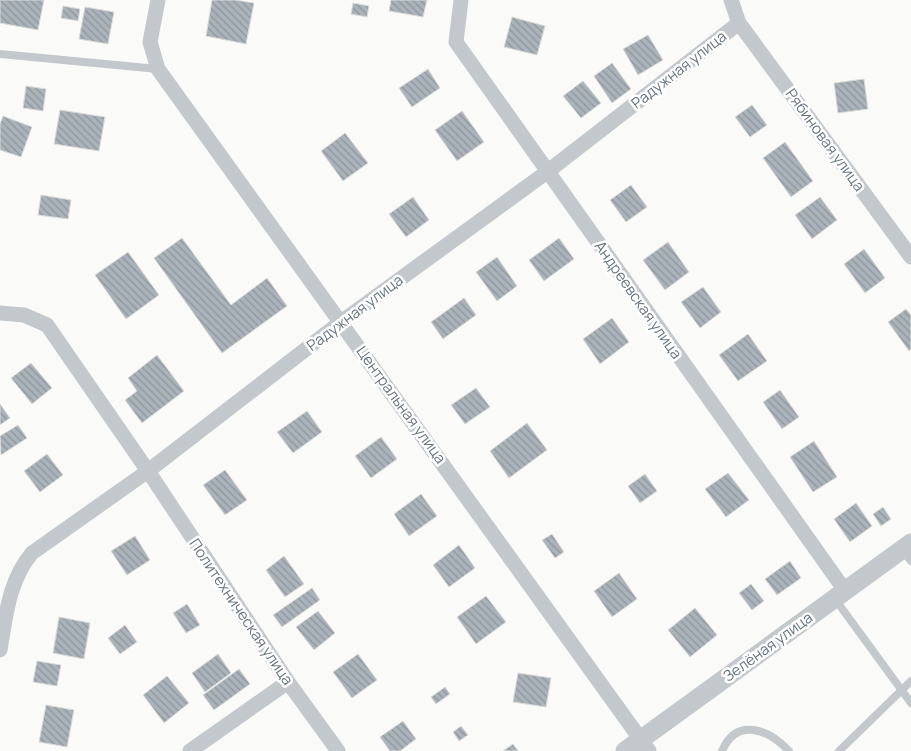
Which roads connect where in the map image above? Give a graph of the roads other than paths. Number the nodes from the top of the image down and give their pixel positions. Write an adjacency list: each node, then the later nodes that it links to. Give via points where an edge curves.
1 (158, 0): 6 (street, Центральная улица, via 150,42)
2 (461, 0): 7 (street, Андреевская улица, via 456,42)
3 (731, 0): 4 (street, Радужная улица)
4 (739, 23): 7 (street, Радужная улица); 8 (street, Рябиновая улица)
5 (0, 54): 6 (lane)
6 (158, 69): 10 (street, Центральная улица)
7 (547, 172): 10 (street, Радужная улица); 13 (street, Андреевская улица)
8 (911, 256)
9 (0, 314): 11 (street, Политехническая улица, via 24,315 47,325)
10 (341, 322): 11 (street, Радужная улица); 19 (street, Центральная улица)
11 (148, 471): 14 (street, Радужная улица, via 32,553 20,567 10,596); 16 (street, Политехническая улица)
12 (908, 551): 13 (street, Зелёная улица)
13 (841, 595): 17 (lane); 19 (street, Зелёная улица)
14 (0, 650)
15 (911, 681): 17 (lane)
16 (288, 682): 20 (street); 21 (street, Политехническая улица)
17 (901, 689): 18 (lane); 25 (lane)
18 (911, 703)
19 (645, 745): 22 (street, Зелёная улица)
20 (190, 751)
21 (338, 751)
22 (625, 751)
23 (722, 751): 24 (lane, via 734,734 762,730 777,738)
24 (789, 751)
25 (839, 751)

